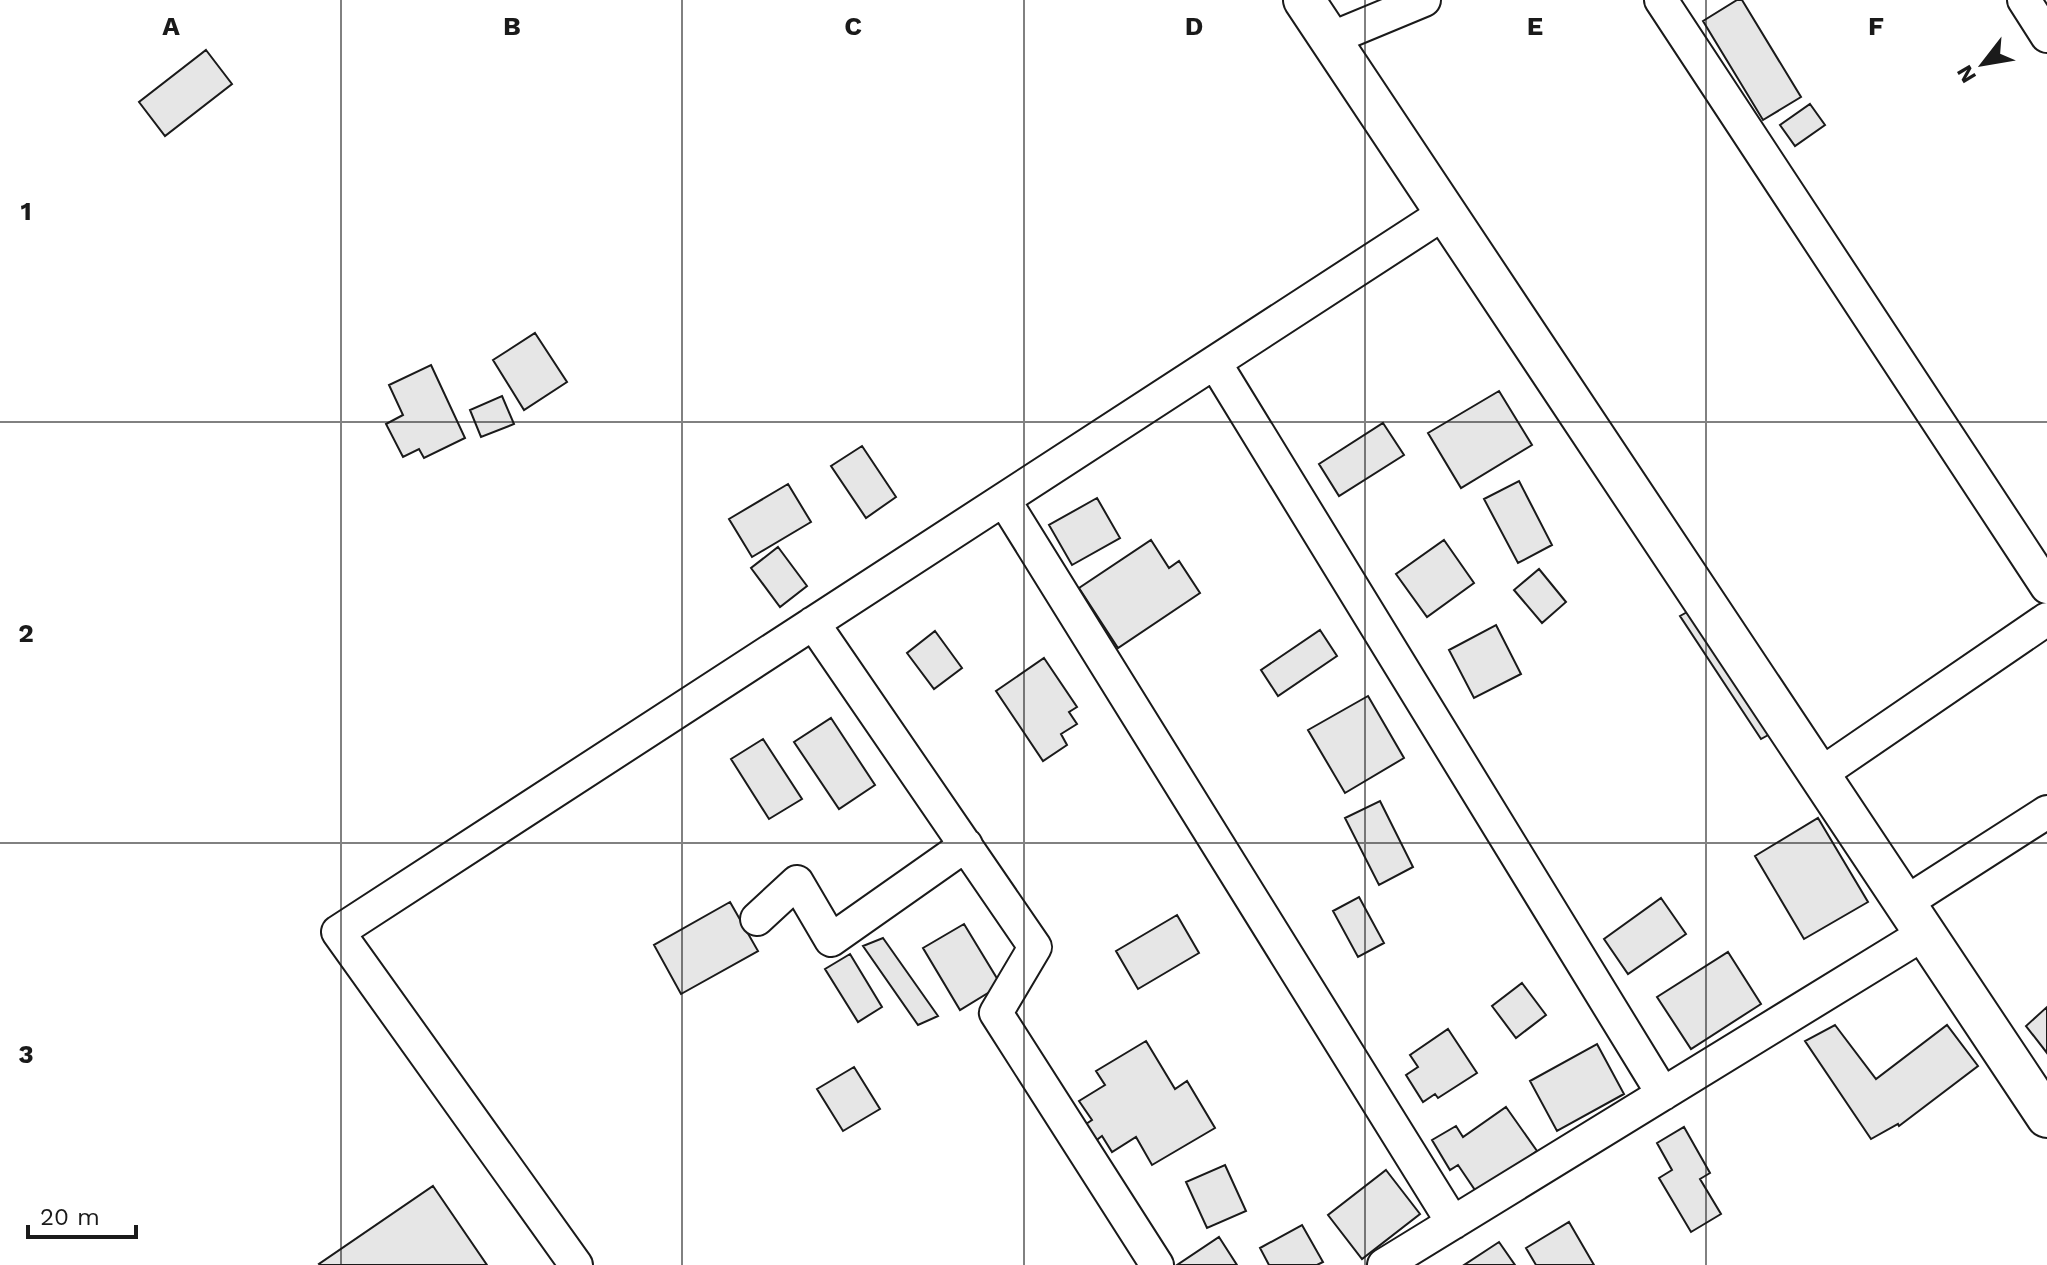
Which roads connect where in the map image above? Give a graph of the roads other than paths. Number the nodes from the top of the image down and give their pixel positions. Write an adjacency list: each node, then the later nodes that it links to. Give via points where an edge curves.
1 (1304, 0): 6 (street)
2 (1424, 0): 6 (street)
3 (1661, 0): 10 (street)
4 (2024, 0): 5 (street)
5 (2047, 36)
6 (1330, 39): 7 (street)
7 (1446, 212): 8 (street); 13 (street)
8 (1215, 363): 9 (street); 18 (street)
9 (1004, 500): 12 (street); 20 (street)
10 (2047, 587)
11 (2047, 619): 13 (street)
12 (813, 623): 15 (street); 21 (street, via 338,932)
13 (1819, 775): 16 (street)
14 (2047, 812): 16 (street)
15 (966, 845): 17 (street, via 831,940 797,882); 22 (street, via 1035,947 996,1013)
16 (1915, 918): 18 (street); 19 (street)
17 (757, 919)
18 (1663, 1094): 20 (street)
19 (2045, 1108)
20 (1453, 1223): 23 (street)
21 (576, 1265)
22 (1157, 1265)
23 (1384, 1265)

